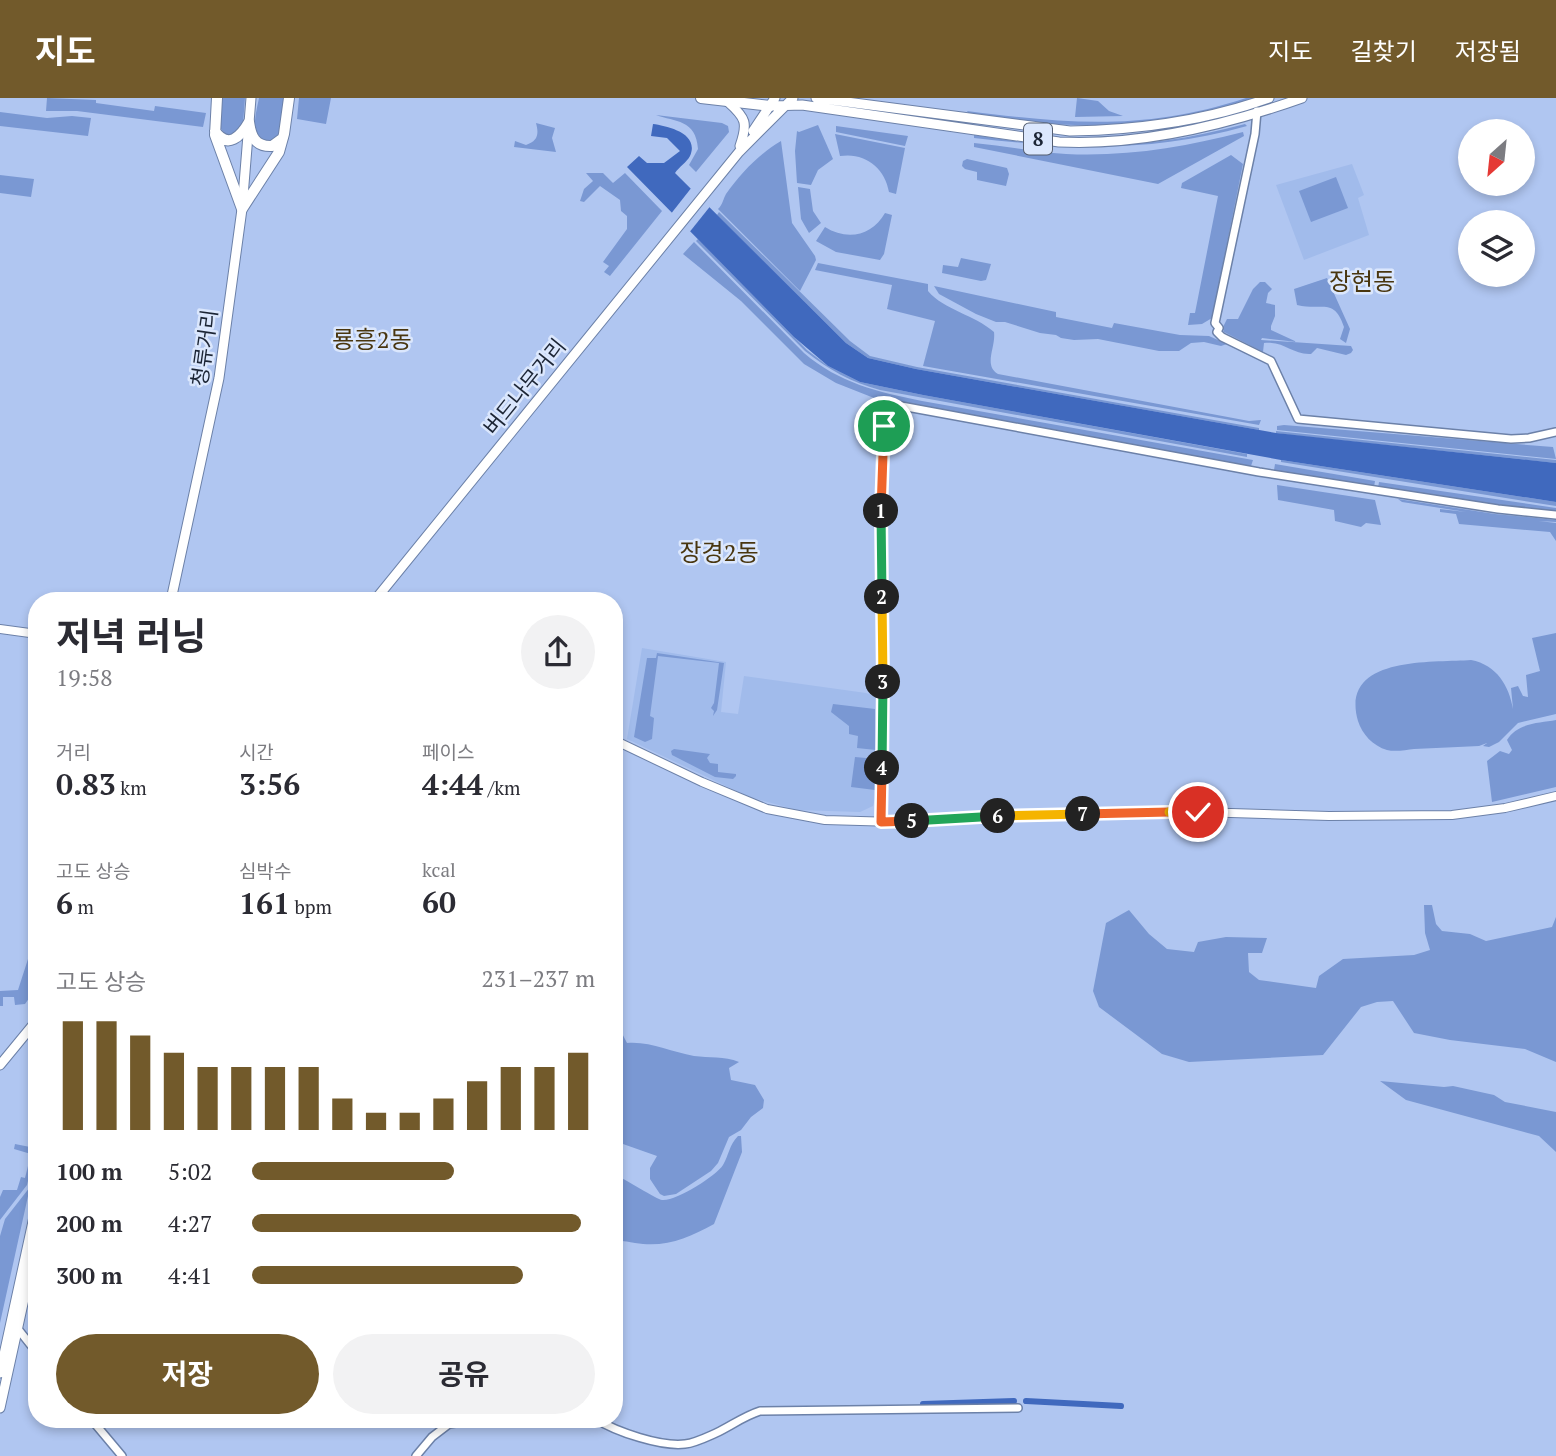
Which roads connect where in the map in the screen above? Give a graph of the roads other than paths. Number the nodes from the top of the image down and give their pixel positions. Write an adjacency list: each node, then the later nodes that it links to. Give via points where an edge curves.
1 (217, 98): 15 (highway)
2 (251, 98): 14 (main road, 청류거리)
3 (289, 98): 16 (highway)
4 (701, 98): 9 (highway, 8)
5 (793, 98): 12 (main road)
6 (816, 98): 11 (main road, 8, via 1070,131 1173,123)
7 (1269, 98): 11 (main road, 8)
8 (1302, 98): 13 (main road, 8)
9 (728, 102): 10 (highway, 8); 17 (main road, via 745,123)
10 (772, 102): 12 (main road, 8); 17 (main road)
11 (1256, 103): 13 (street)
12 (785, 107): 13 (main road, 8, via 1094,144); 17 (main road)
13 (1258, 114): 19 (street, via 1215,323 1222,337 1271,361 1298,419 1511,439)
14 (249, 122): 15 (highway, via 241,136 232,140 222,139); 16 (highway, via 253,138 261,145 277,144); 18 (main road, 청류거리)
15 (214, 127): 18 (highway)
16 (284, 134): 18 (highway, via 279,152)
17 (741, 148): 22 (main road, 버드나무거리)
18 (242, 209): 21 (main road, 청류거리, via 217,388)
19 (1556, 432)
20 (1556, 515): 27 (street, via 1259,472 885,403)
21 (173, 592)
22 (381, 592)
23 (0, 629): 24 (main road)
24 (28, 633)
25 (623, 744): 27 (main road, via 768,810 812,819)
26 (1556, 796): 27 (main road, via 1452,815 1198,812)
27 (881, 822)
28 (28, 1031): 29 (main road)
29 (0, 1065)
30 (28, 1244): 34 (main road)
31 (28, 1282): 32 (main road)
32 (18, 1329): 33 (street); 35 (main road)
33 (28, 1342)
34 (0, 1373)
35 (0, 1408)
36 (1018, 1408): 39 (street, via 760,1412 684,1444)
37 (99, 1428): 40 (street)
38 (444, 1428): 41 (street)
39 (611, 1428)
40 (122, 1456)
41 (416, 1456)

